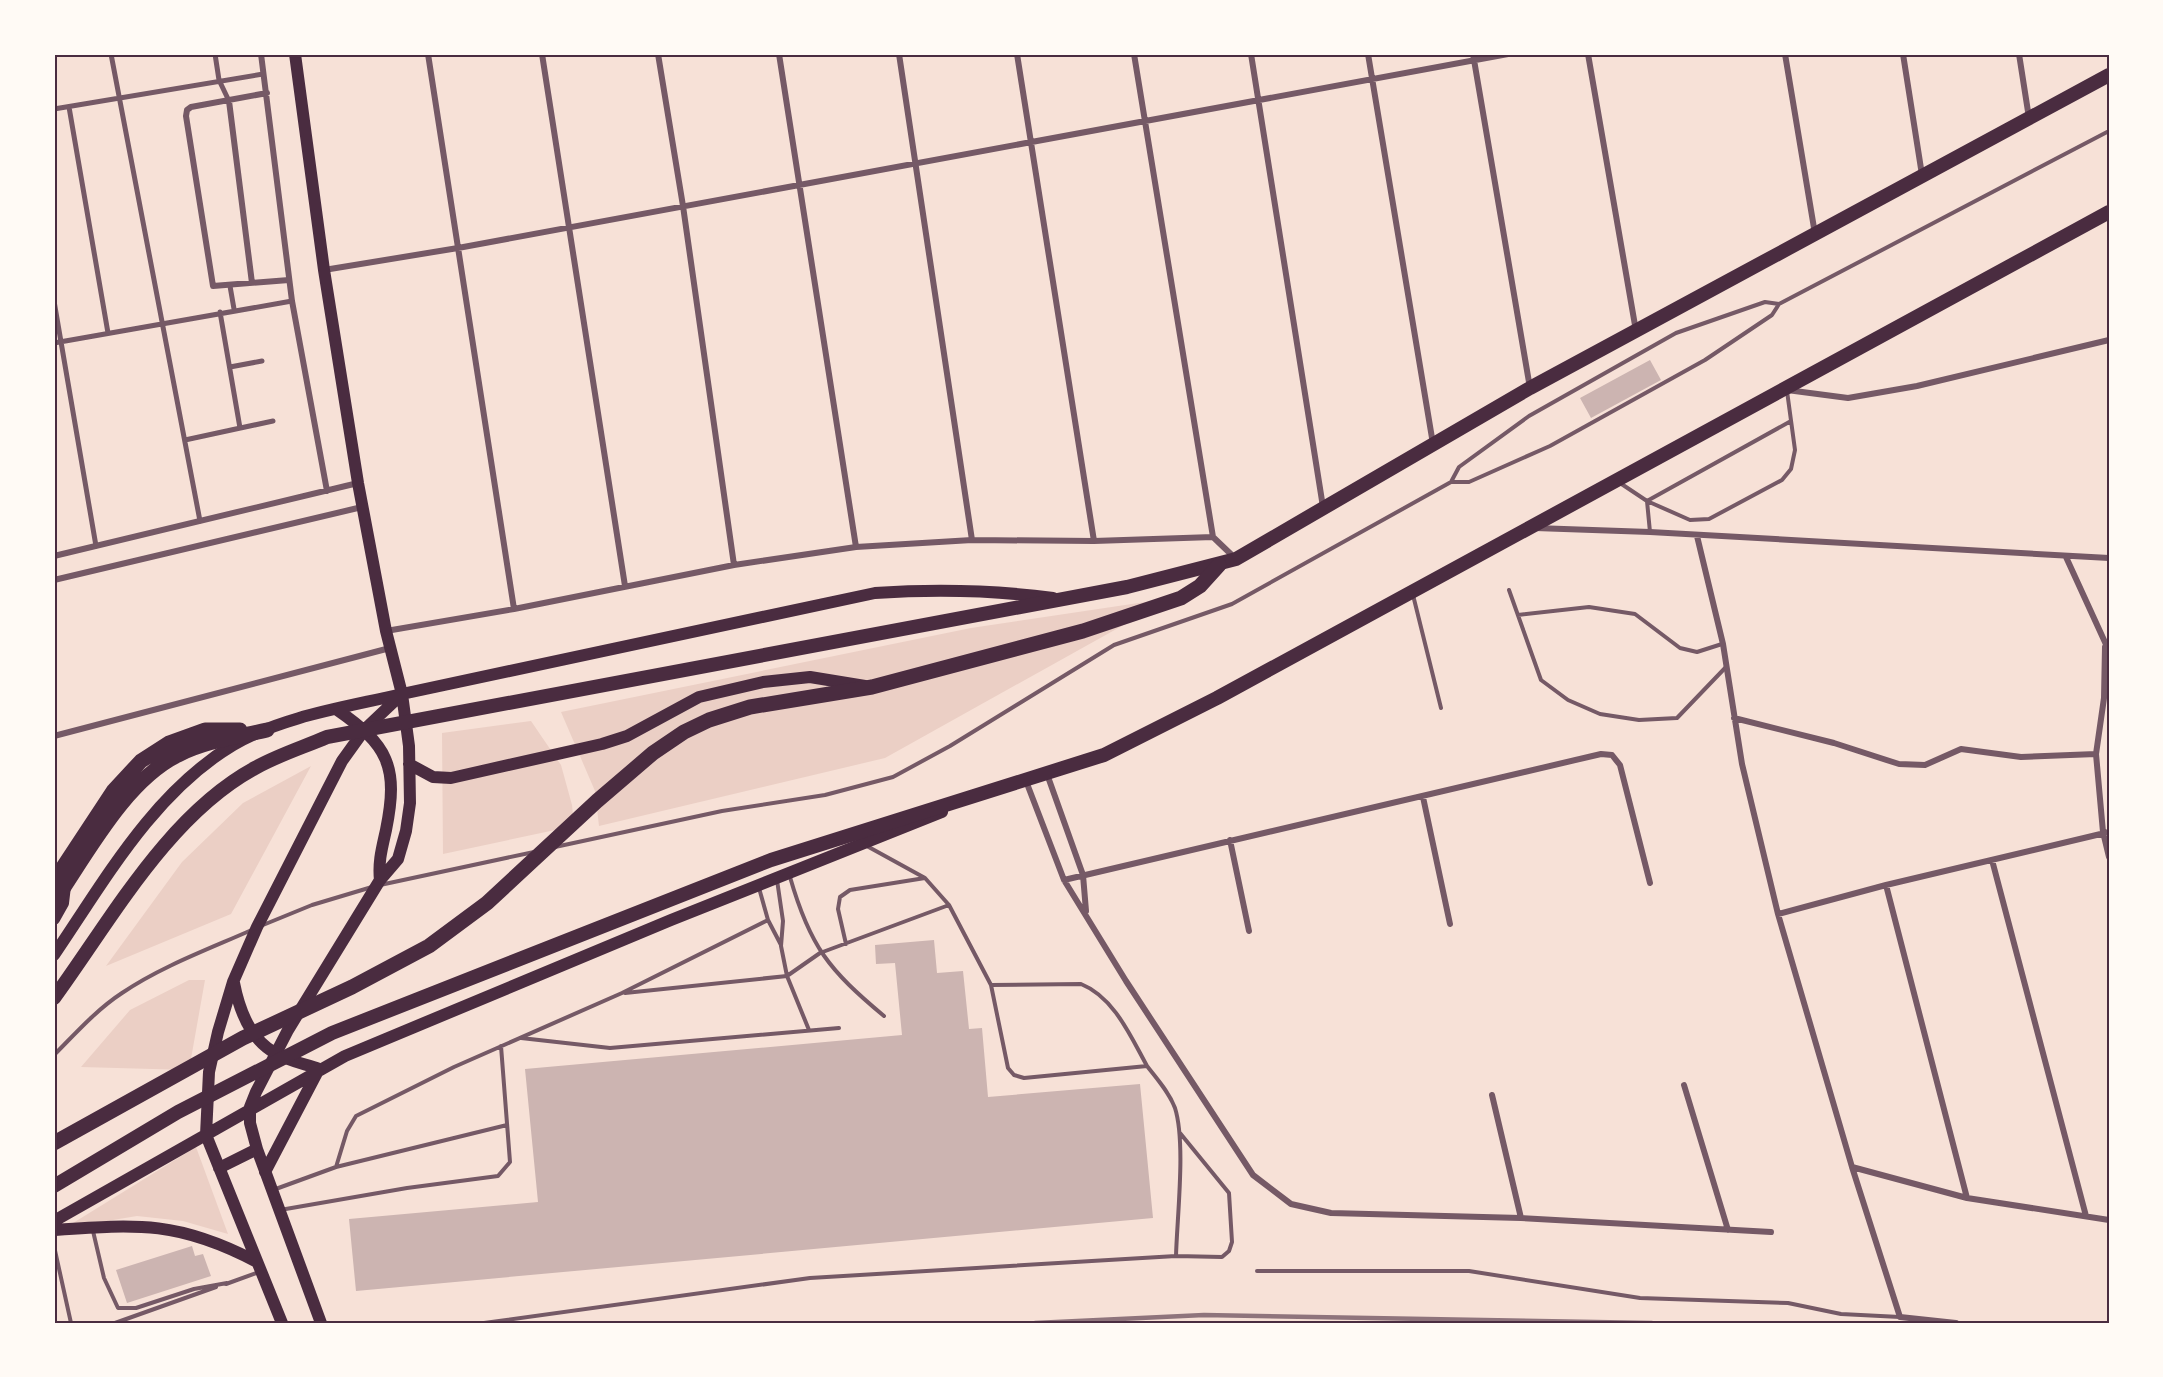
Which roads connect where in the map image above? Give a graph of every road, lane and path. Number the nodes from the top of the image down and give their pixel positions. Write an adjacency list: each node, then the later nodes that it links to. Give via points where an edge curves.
1 (111, 54): 25 (street)
2 (215, 54): 23 (street)
3 (261, 54): 20 (street)
4 (296, 54): 42 (main road)
5 (428, 54): 41 (street)
6 (542, 54): 39 (street)
7 (658, 54): 37 (street)
8 (779, 54): 36 (street)
9 (899, 54): 34 (street)
10 (1017, 54): 33 (street)
11 (1134, 54): 31 (street)
12 (1251, 54): 26 (street)
13 (1368, 54): 22 (street)
14 (1508, 54): 19 (street)
15 (1588, 54): 52 (street)
16 (1785, 54): 40 (street)
17 (1903, 54): 35 (street)
18 (2019, 54): 30 (street)
19 (1474, 57): 22 (street); 59 (street)
20 (263, 74): 23 (street); 24 (street)
21 (2109, 75): 30 (highway)
22 (1372, 79): 26 (street); 65 (street)
23 (219, 80): 25 (street); 27 (street)
24 (267, 93): 27 (street); 43 (street)
25 (119, 99): 28 (street); 51 (street)
26 (1258, 100): 31 (street); 72 (street)
27 (229, 101): 44 (street); 45 (street, via 191,107 186,116 211,281 213,286)
28 (69, 107): 29 (street); 53 (street)
29 (54, 109)
30 (2029, 118): 35 (highway)
31 (1145, 121): 33 (street); 77 (street)
32 (2109, 130): 48 (lane)
33 (1031, 142): 34 (street); 79 (street)
34 (916, 163): 36 (street); 78 (street)
35 (1922, 175): 40 (highway)
36 (799, 185): 37 (street); 81 (street)
37 (683, 206): 39 (street); 86 (street)
38 (2109, 212): 60 (highway)
39 (569, 227): 41 (street); 89 (street)
40 (1815, 234): 52 (highway)
41 (458, 248): 42 (street); 93 (street)
42 (324, 270): 68 (main road)
43 (289, 279): 44 (street); 47 (street)
44 (252, 284): 45 (street)
45 (230, 286): 49 (street)
46 (54, 301): 55 (street)
47 (292, 301): 49 (street); 69 (street)
48 (1779, 304): 67 (lane, via 1772,315 1705,360 1550,446 1469,482); 67 (lane, via 1765,302 1676,333 1529,416 1459,467)
49 (234, 309): 50 (street)
50 (220, 312): 51 (street); 58 (street)
51 (164, 323): 53 (street); 64 (street)
52 (1636, 331): 59 (highway)
53 (108, 333): 55 (street)
54 (2109, 340): 60 (street, via 1917,386 1848,398)
55 (61, 342): 56 (street); 80 (street)
56 (54, 343)
57 (262, 361): 58 (street)
58 (230, 368): 63 (street)
59 (1530, 388): 65 (highway)
60 (1786, 390): 62 (lane); 66 (highway)
61 (273, 421): 63 (street)
62 (1791, 421): 70 (lane); 70 (lane, via 1795,450 1791,469 1782,480 1709,519 1690,520)
63 (240, 428): 64 (street)
64 (185, 440): 73 (street)
65 (1433, 447): 72 (highway)
66 (1617, 481): 70 (lane); 74 (highway)
67 (1451, 482): 123 (lane, via 1232,604 1114,645 893,777 825,795 722,810)
68 (358, 483): 69 (street); 71 (main road)
69 (327, 491): 82 (street)
70 (1647, 501): 75 (lane)
71 (362, 507): 88 (street); 95 (main road)
72 (1323, 509): 85 (highway)
73 (200, 521): 80 (street); 80 (street, via 54,556)
74 (1528, 528): 75 (street); 91 (highway)
75 (1650, 532): 76 (street)
76 (1696, 536): 83 (street); 96 (street)
77 (1213, 537): 79 (street); 85 (street)
78 (972, 540): 79 (street); 81 (street)
79 (1094, 541)
80 (96, 546)
81 (856, 547): 86 (street)
82 (54, 556)
83 (2066, 557): 84 (street); 98 (street)
84 (2109, 558)
85 (1236, 559): 87 (highway)
86 (734, 565): 89 (street)
87 (1219, 565): 92 (highway); 100 (highway, via 1200,586 1181,598 1083,631)
88 (54, 580)
89 (625, 586): 93 (street)
90 (1509, 590): 94 (lane)
91 (1412, 591): 102 (lane); 110 (highway, via 1218,698 1104,755)
92 (1055, 599): 101 (main road, via 997,591 930,589 875,593); 145 (highway, via 327,737 255,768 185,823 153,859)
93 (514, 609): 95 (street)
94 (1518, 615): 96 (lane, via 1589,607 1635,614 1680,648 1697,652); 99 (lane, via 1541,680 1568,700 1600,714 1639,720 1677,718)
95 (386, 631): 97 (main road)
96 (1723, 644): 99 (street)
97 (390, 648): 101 (main road); 107 (street)
98 (2107, 649): 108 (street)
99 (1726, 666): 104 (street)
100 (872, 687): 109 (main road, via 810,677 763,682 699,697 627,736 602,744 451,778 433,777); 161 (highway, via 750,707 684,732 597,801 487,903 429,946 243,1038)
101 (402, 694): 103 (main road); 105 (main road); 109 (main road)
102 (1441, 708)
103 (336, 709): 105 (main road); 106 (main road)
104 (1734, 717): 108 (street, via 1899,764 1925,765 1961,748 2021,757); 130 (street)
105 (365, 729): 123 (main road, via 380,745 391,783 378,863); 135 (main road, via 342,761)
106 (267, 730): 125 (highway, via 205,730 169,743 141,761 114,790); 140 (main road, via 233,745 167,798)
107 (54, 736)
108 (2096, 754): 114 (street)
109 (409, 764): 123 (main road, via 406,831 398,859)
110 (1047, 774): 111 (highway); 119 (street)
111 (1026, 781): 112 (highway); 122 (street)
112 (987, 793): 116 (main road); 167 (highway, via 771,860 332,1033 178,1112)
113 (1423, 797): 115 (street); 124 (street, via 1601,754 1612,755 1620,765); 134 (street)
114 (2106, 832): 117 (street); 118 (street)
115 (1230, 840): 119 (street); 136 (street)
116 (864, 845): 120 (main road); 121 (lane)
117 (2109, 857)
118 (1992, 860): 126 (street); 171 (street)
119 (1083, 875): 122 (street); 131 (street)
120 (783, 877): 127 (main road); 138 (lane); 139 (lane)
121 (925, 878): 129 (lane); 137 (lane, via 850,890 840,897 838,909)
122 (1064, 880): 131 (street)
123 (379, 883): 135 (lane); 151 (main road)
124 (1650, 883)
125 (59, 884): 128 (highway); 132 (main road, via 63,903)
126 (1886, 885): 130 (street); 169 (street)
127 (759, 886): 133 (lane); 154 (main road)
128 (54, 902)
129 (949, 905): 137 (lane); 143 (lane)
130 (1778, 914): 164 (street)
131 (1086, 915): 172 (street, via 1252,1175 1291,1204 1331,1213)
132 (54, 919)
133 (768, 920): 138 (lane); 144 (lane)
134 (1450, 924)
135 (258, 927): 142 (main road); 152 (lane, via 155,973 120,994)
136 (1249, 931)
137 (846, 944): 139 (lane)
138 (781, 946): 141 (lane)
139 (820, 953): 141 (lane); 146 (lane, via 843,982)
140 (54, 955)
141 (787, 976): 144 (lane); 148 (lane)
142 (233, 982): 151 (main road, via 249,1027); 160 (main road, via 209,1072)
143 (991, 985): 153 (lane, via 1081,984 1093,989 1126,1028); 153 (lane, via 1008,1068 1014,1075 1024,1078)
144 (622, 993): 149 (lane)
145 (54, 998)
146 (884, 1016)
147 (838, 1028): 148 (lane)
148 (809, 1030): 149 (lane, via 610,1048)
149 (520, 1038): 150 (lane)
150 (501, 1046): 158 (lane); 163 (lane, via 356,1116)
151 (275, 1053): 154 (main road); 157 (main road)
152 (54, 1056)
153 (1147, 1066): 159 (lane, via 1174,1107)
154 (319, 1069): 157 (main road); 166 (main road)
155 (1684, 1085): 177 (street)
156 (1492, 1095): 172 (street)
157 (250, 1107): 160 (main road); 162 (main road)
158 (507, 1125): 163 (lane); 170 (lane, via 510,1162 498,1176)
159 (1180, 1133): 180 (lane); 180 (lane, via 1229,1192 1232,1242 1222,1257)
160 (206, 1135): 165 (main road); 174 (main road)
161 (54, 1143)
162 (257, 1149): 165 (main road); 166 (main road)
163 (336, 1167): 168 (lane)
164 (1852, 1167): 169 (street); 184 (street)
165 (219, 1168): 181 (main road)
166 (266, 1172): 168 (main road)
167 (54, 1186)
168 (273, 1190): 170 (main road)
169 (1967, 1198): 171 (street)
170 (279, 1210): 188 (main road)
171 (2085, 1216): 173 (street)
172 (1521, 1218): 177 (street)
173 (2109, 1220)
174 (54, 1221)
175 (93, 1227): 176 (main road); 181 (main road, via 158,1226 195,1234 222,1243); 183 (lane, via 104,1278 118,1308 136,1308)
176 (54, 1230)
177 (1728, 1230): 178 (street)
178 (1771, 1233)
179 (54, 1246): 185 (lane)
180 (1176, 1256): 189 (lane, via 810,1278)
181 (259, 1267): 183 (lane); 187 (main road)
182 (1257, 1271): 184 (lane, via 1469,1271 1640,1298 1788,1303 1841,1314)
183 (227, 1283): 186 (lane)
184 (1900, 1317): 190 (street)
185 (71, 1323)
186 (115, 1323)
187 (282, 1323)
188 (321, 1323)
189 (484, 1323)
190 (1956, 1323)

